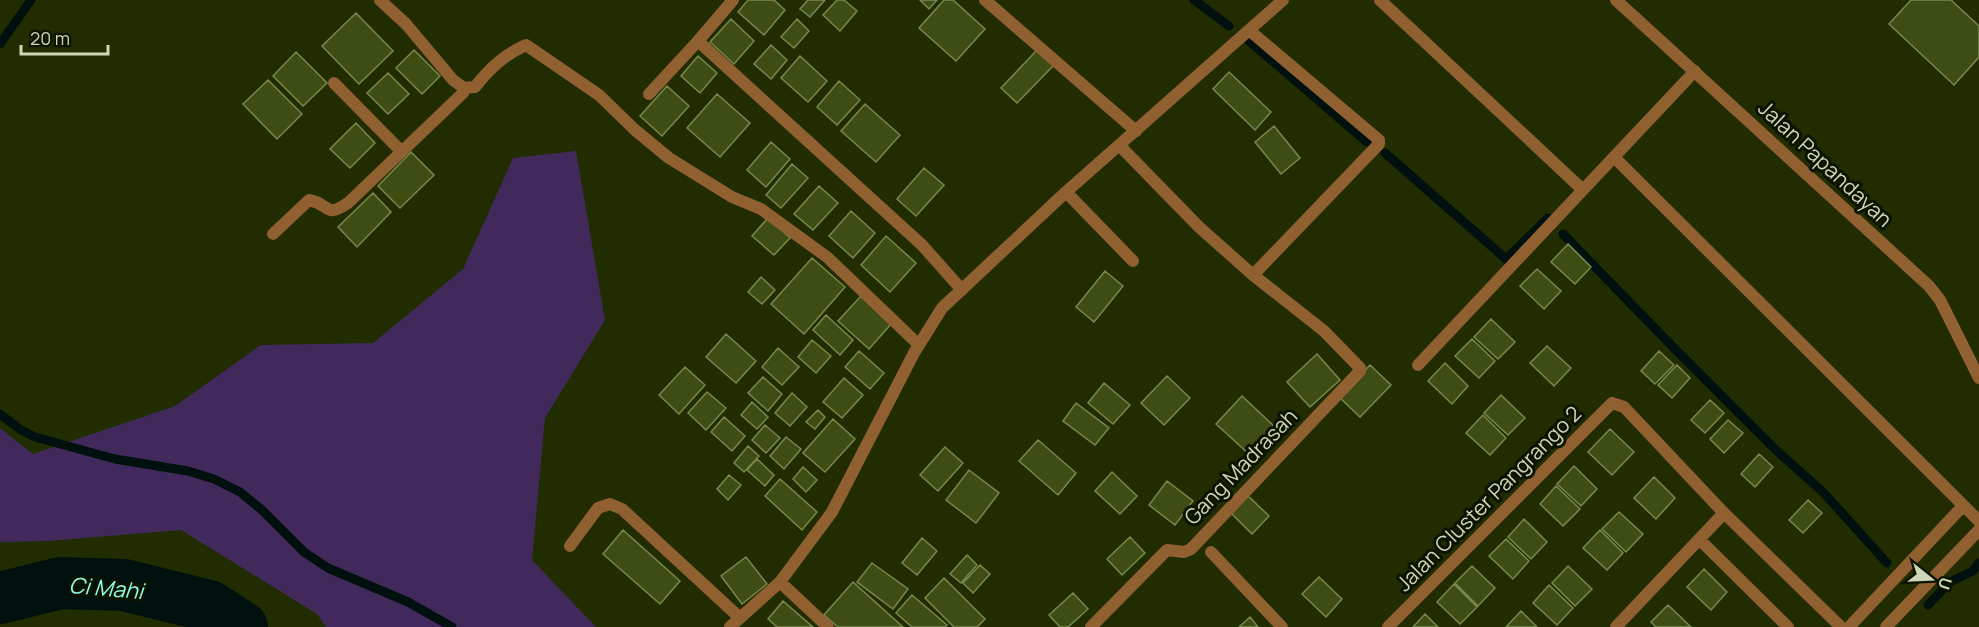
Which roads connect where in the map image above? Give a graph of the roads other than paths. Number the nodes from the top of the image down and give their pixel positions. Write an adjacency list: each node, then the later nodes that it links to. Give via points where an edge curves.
1 (380, 0): 11 (street)
2 (733, 0): 8 (street)
3 (1283, 0): 7 (street)
4 (1380, 0): 17 (street)
5 (1616, 0): 9 (street, Jalan Papandayan)
6 (987, 1): 13 (street)
7 (1250, 31): 13 (street); 21 (street, via 1379,140)
8 (698, 41): 12 (street); 22 (street, via 922,245)
9 (1695, 71): 16 (street); 25 (street, Jalan Papandayan, via 1929,286)
10 (334, 83): 15 (street)
11 (464, 88): 15 (street); 23 (street, via 476,87 491,68 526,45 600,95 669,158 732,197 761,209 818,251)
12 (649, 94)
13 (1136, 131): 14 (street)
14 (1120, 146): 18 (street); 21 (street, via 1199,227)
15 (401, 151): 19 (street, via 337,210 309,200)
16 (1614, 158): 17 (street); 26 (street)
17 (1583, 190): 24 (street)
18 (1066, 192): 20 (street); 22 (street)
19 (273, 234)
20 (1133, 261)
21 (1253, 275): 37 (street, Gang Madrasah, via 1324,331 1360,371 1191,549 1167,550)
22 (962, 290): 23 (street, via 942,308)
23 (919, 345): 33 (street, via 832,512)
24 (1418, 366)
25 (1979, 378)
26 (1963, 506): 28 (street); 43 (street)
27 (1724, 513): 30 (street); 39 (street, Jalan Cluster Pangrango 2, via 1619,404 1612,403); 42 (street)
28 (1979, 521)
29 (1979, 530): 44 (street)
30 (1700, 540): 40 (street); 41 (street)
31 (570, 546): 34 (street, via 598,508 610,504 622,509)
32 (1211, 552): 38 (street)
33 (780, 582): 34 (street); 36 (street)
34 (739, 617): 35 (street)
35 (730, 627)
36 (828, 627)
37 (1091, 627)
38 (1282, 627)
39 (1388, 627)
40 (1616, 627)
41 (1788, 627)
42 (1841, 627)
43 (1849, 627)
44 (1886, 627)

